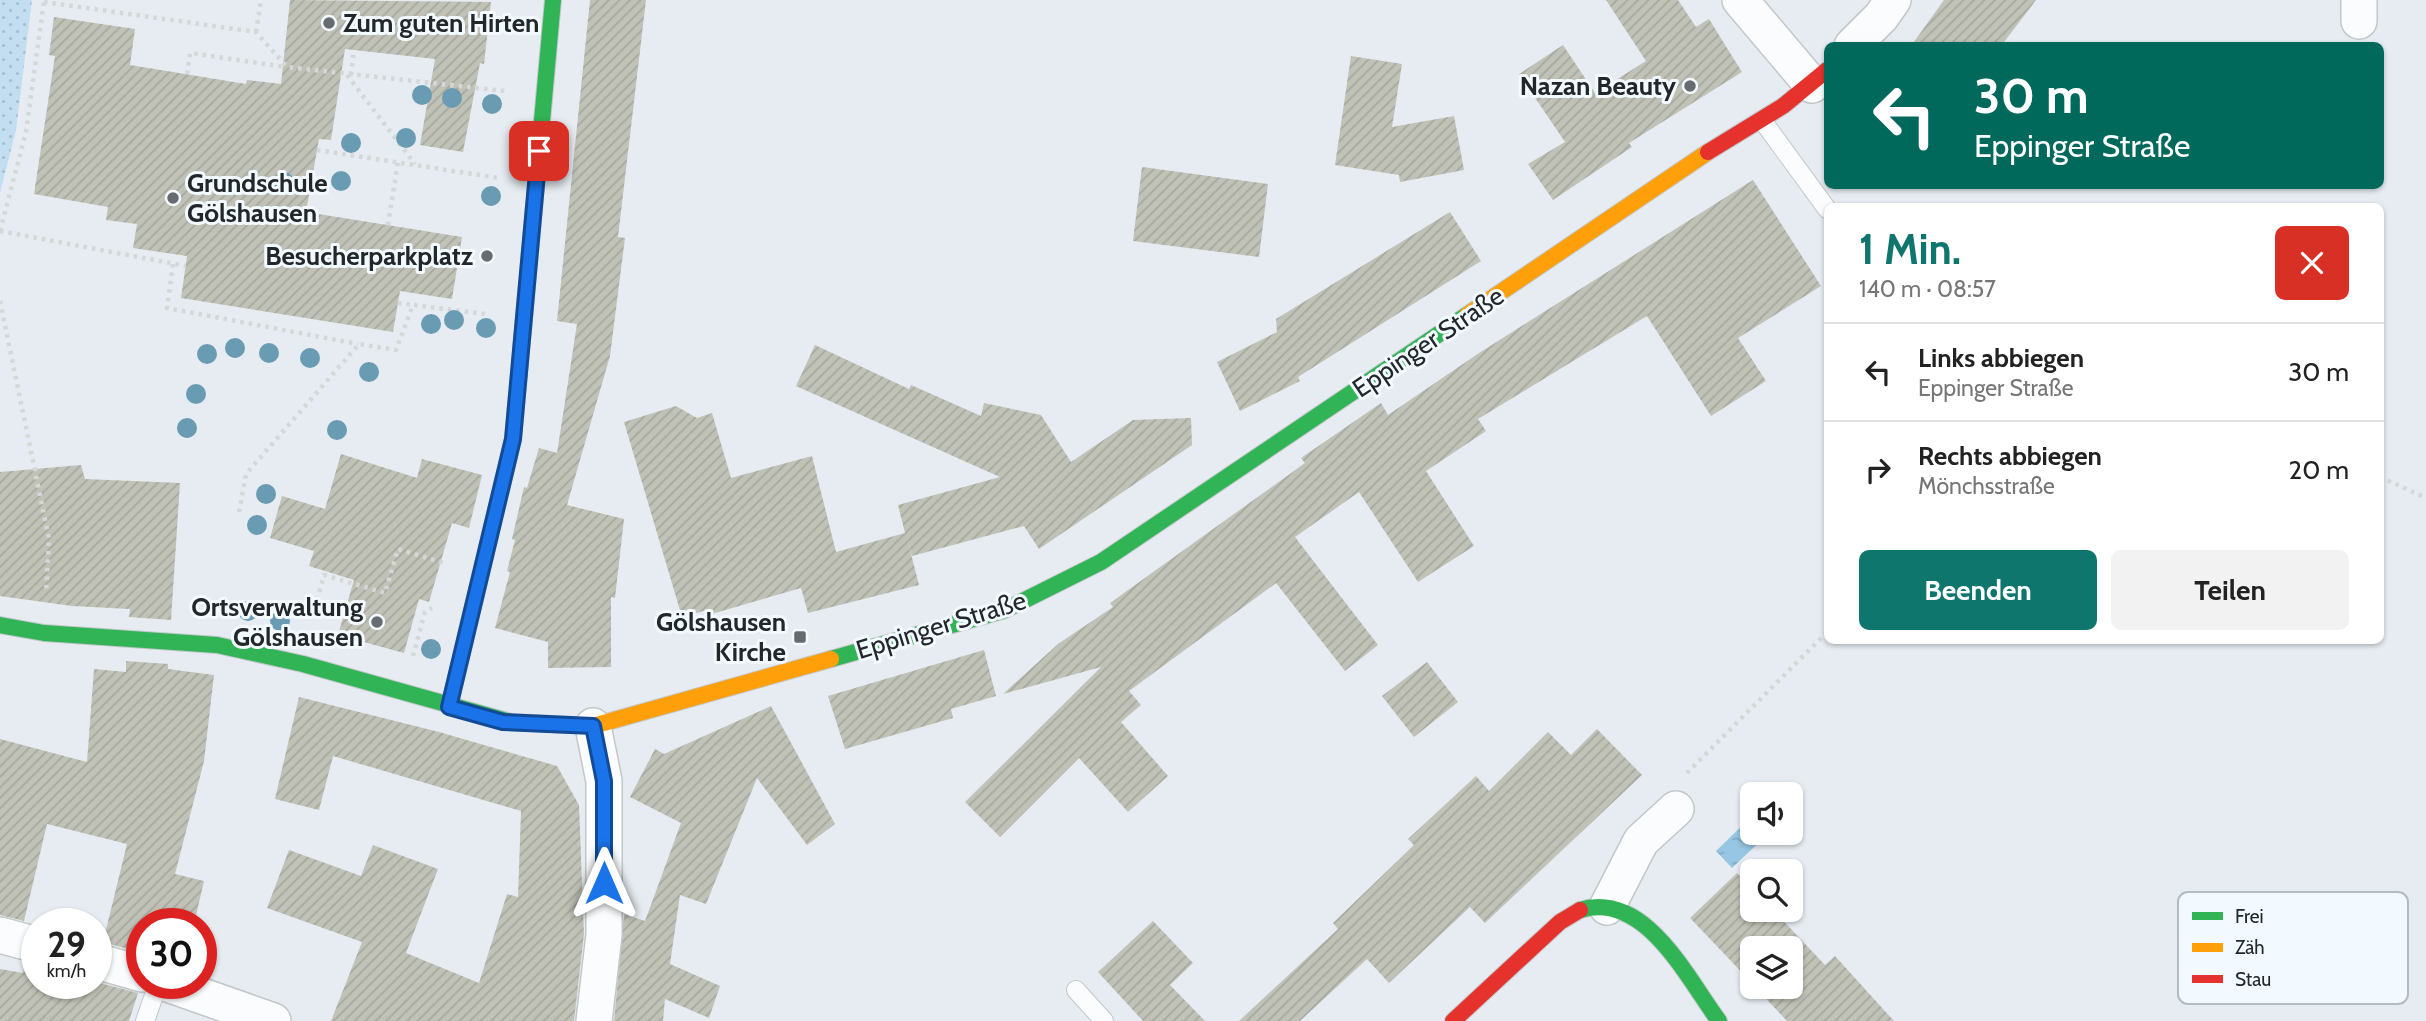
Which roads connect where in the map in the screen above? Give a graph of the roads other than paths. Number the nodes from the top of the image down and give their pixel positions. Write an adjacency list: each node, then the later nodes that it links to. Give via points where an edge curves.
1 (553, 0): 9 (street, via 513,439)
2 (1740, 0): 5 (street)
3 (1892, 0): 4 (street)
4 (1856, 42)
5 (1820, 77): 6 (street, Eppinger Straße)
6 (1762, 120): 7 (lane); 10 (street, Eppinger Straße, via 1101,562 1028,600)
7 (1824, 205)
8 (0, 625): 9 (street, Eppinger Straße, via 217,645 303,664)
9 (449, 707): 10 (street, Eppinger Straße, via 503,722)
10 (593, 726): 20 (street, via 604,794 604,935)
11 (1679, 794): 12 (street, via 1641,841)
12 (1607, 907): 22 (street, via 1583,909 1560,922); 23 (street, via 1649,926)
13 (0, 935): 14 (street)
14 (21, 941)
15 (1076, 990): 21 (lane)
16 (153, 999): 18 (lane)
17 (211, 999): 19 (street)
18 (145, 1021)
19 (273, 1021)
20 (594, 1021)
21 (1104, 1021)
22 (1453, 1021)
23 (1719, 1021)

